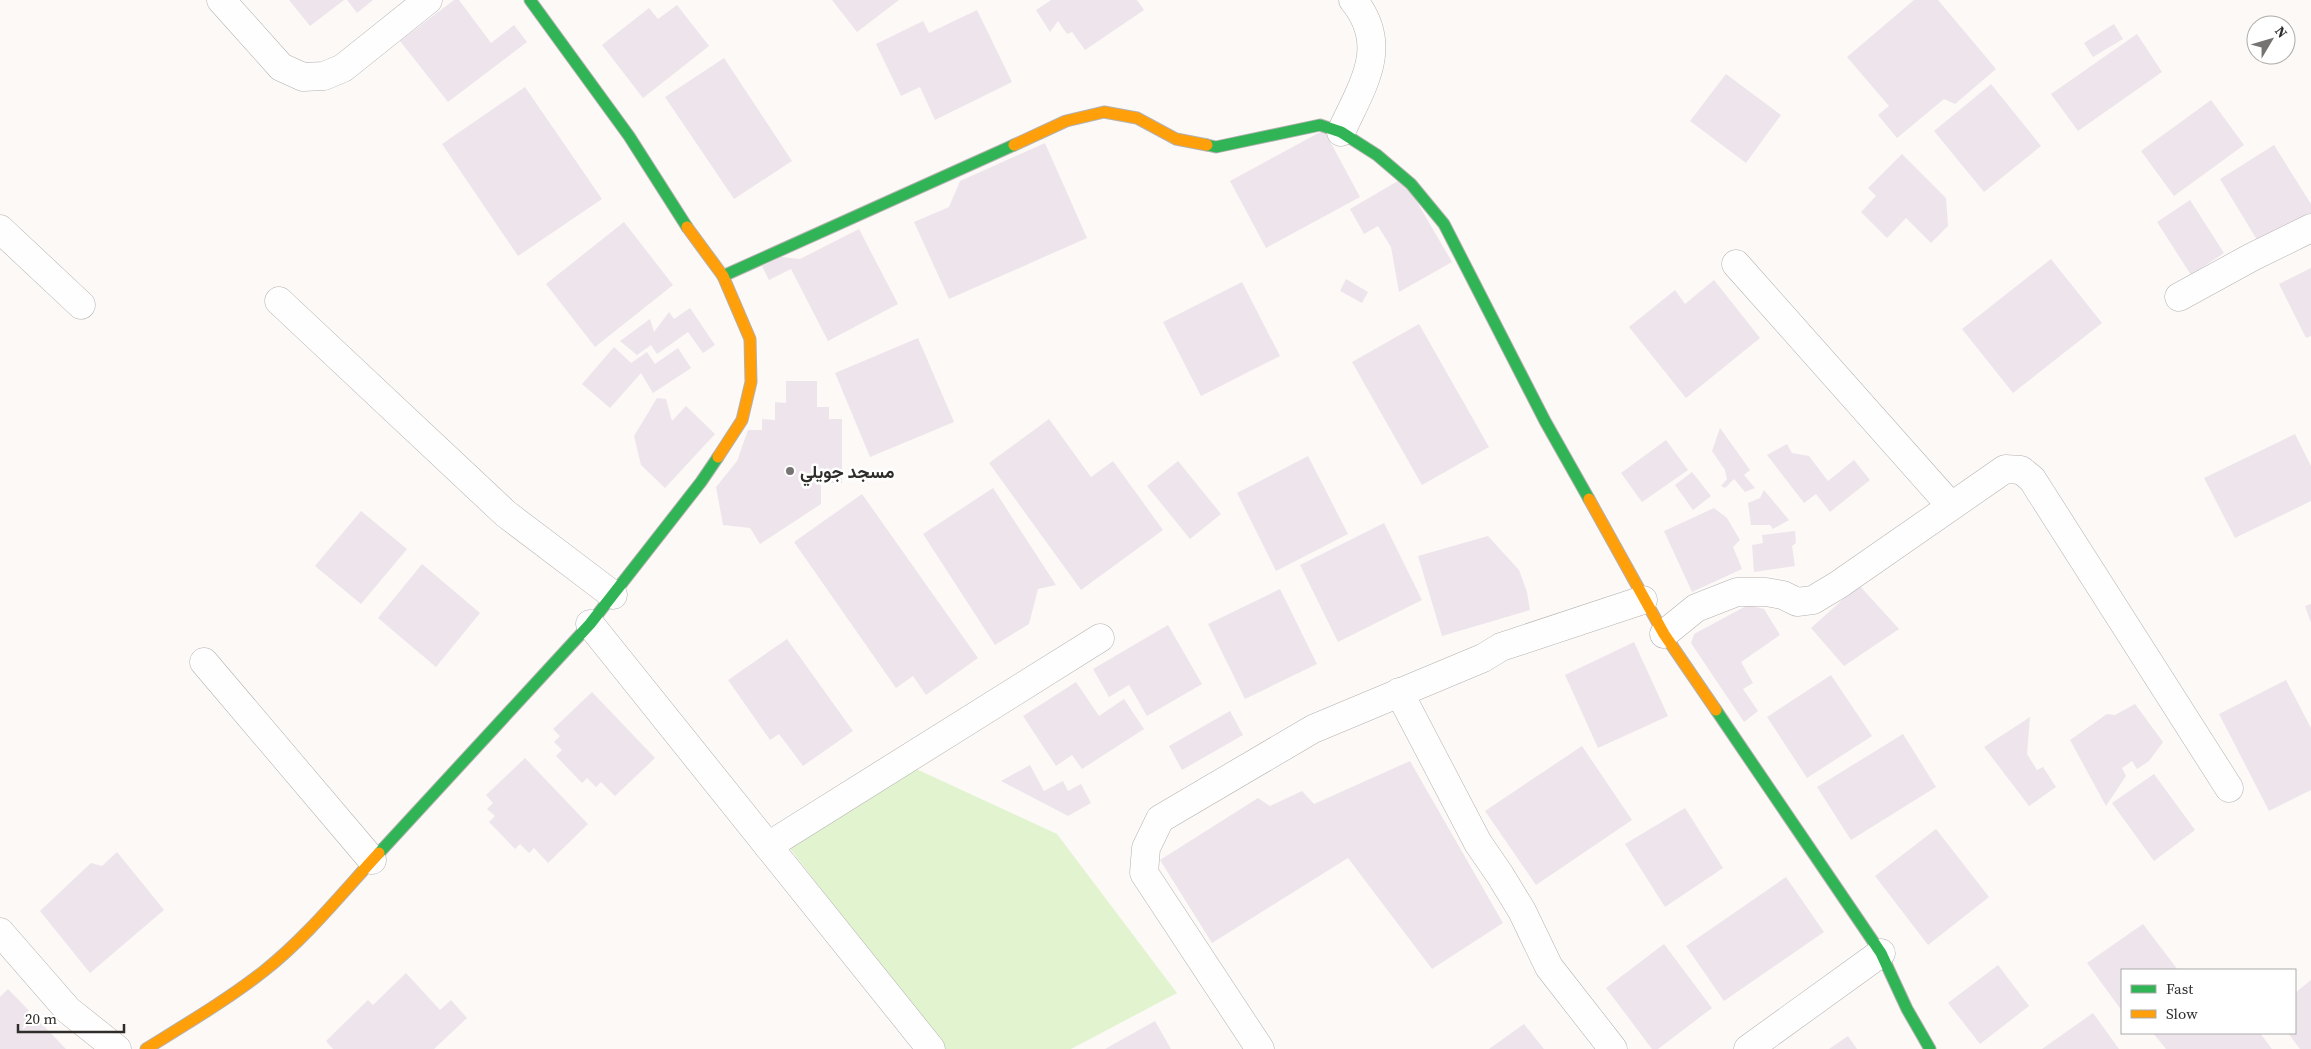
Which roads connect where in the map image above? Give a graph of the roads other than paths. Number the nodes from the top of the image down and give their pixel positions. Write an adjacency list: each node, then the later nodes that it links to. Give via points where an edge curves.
1 (221, 0): 2 (street, via 281,67 303,77 324,76 343,68)
2 (428, 0)
3 (530, 0): 9 (street, via 629,136)
4 (1353, 0): 5 (street, via 1363,12 1373,45 1368,73)
5 (1341, 132): 9 (street, via 1320,125 1216,148 1176,139 1137,118 1104,112 1066,121); 15 (street, via 1377,155 1411,184 1444,224 1545,421)
6 (0, 228): 12 (street)
7 (2311, 228): 10 (street)
8 (1736, 264): 13 (street)
9 (723, 276): 14 (street, via 750,339 751,382 742,420 700,482)
10 (2179, 297)
11 (279, 300): 14 (street, via 506,514)
12 (81, 305)
13 (1951, 506): 17 (street, via 1813,600 1797,602 1766,592 1737,592 1696,608); 21 (street, via 2005,469 2021,470 2032,479)
14 (613, 595): 16 (street)
15 (1643, 600): 17 (street); 20 (street, via 1501,646 1483,658)
16 (590, 624): 22 (street); 23 (street)
17 (1664, 634): 25 (street)
18 (1100, 638): 22 (street)
19 (204, 662): 23 (street)
20 (1399, 692): 29 (street, via 1313,729 1160,818 1146,848 1144,873); 30 (street, via 1478,843 1522,911 1549,967)
21 (2229, 788)
22 (768, 846): 28 (street)
23 (372, 860): 27 (street, via 313,925 265,970)
24 (0, 932): 26 (street, via 68,1010)
25 (1881, 953): 31 (street); 32 (street)
26 (117, 1049)
27 (146, 1049)
28 (931, 1049)
29 (1260, 1049)
30 (1613, 1049)
31 (1748, 1049)
32 (1930, 1049)

